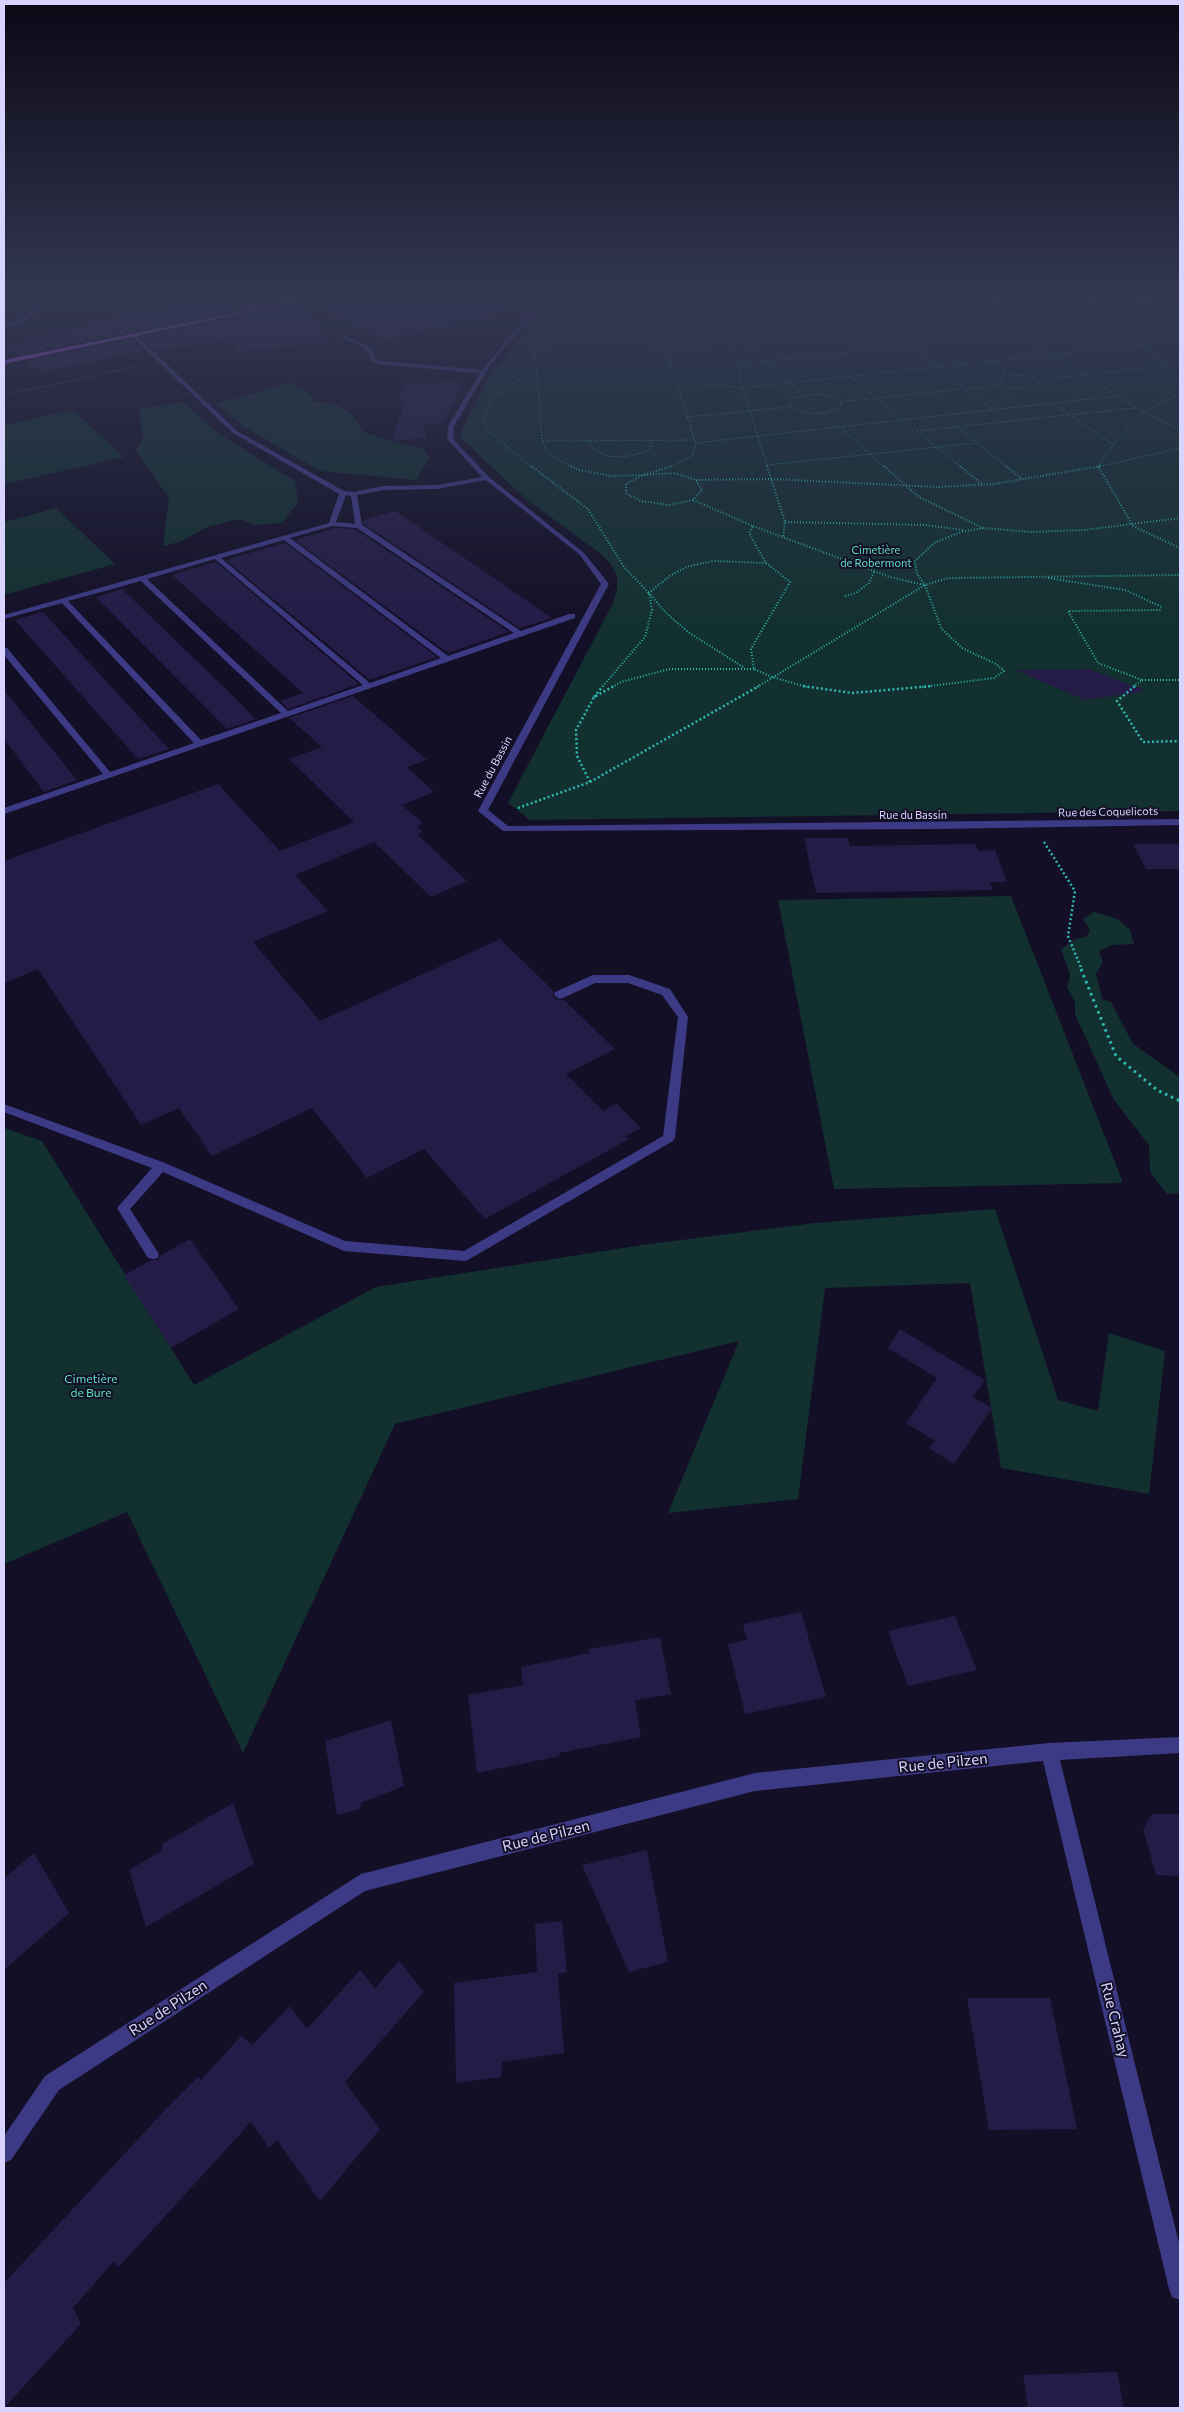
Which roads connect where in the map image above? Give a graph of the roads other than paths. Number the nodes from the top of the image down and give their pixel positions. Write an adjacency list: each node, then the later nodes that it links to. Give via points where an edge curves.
1 (211, 410): 4 (street, via 235,432)
2 (461, 410): 3 (street, Rue du Bassin, via 451,426 450,439)
3 (487, 478): 5 (street, via 437,487 384,488); 23 (street, Rue du Bassin, via 582,554 605,584 483,811 506,829)
4 (343, 493): 5 (street); 6 (street)
5 (354, 494): 7 (street)
6 (332, 524): 7 (street); 8 (street)
7 (359, 526): 14 (street)
8 (286, 538): 9 (street); 16 (street)
9 (216, 557): 10 (street); 17 (street)
10 (142, 578): 11 (street); 18 (street)
11 (63, 600): 13 (street); 19 (street)
12 (572, 616): 14 (street)
13 (4, 617)
14 (520, 634): 16 (street)
15 (4, 650): 20 (street)
16 (447, 659): 17 (street)
17 (369, 686): 18 (street)
18 (287, 714): 19 (street)
19 (200, 744): 20 (street)
20 (108, 776): 21 (street)
21 (6, 807)
22 (1180, 822): 23 (street, Rue des Coquelicots)
23 (1035, 825)
24 (559, 995): 26 (street, via 593,979 629,980 666,992 683,1017 669,1138 466,1256 344,1246)
25 (4, 1108): 26 (street)
26 (161, 1166): 27 (street, via 123,1208)
27 (153, 1254)
28 (1180, 1746): 29 (street, Rue de Pilzen)
29 (1049, 1752): 30 (street, Rue de Pilzen, via 755,1782 361,1883 52,2083); 31 (street, Rue Crahay)
30 (4, 2153)
31 (1180, 2289)

